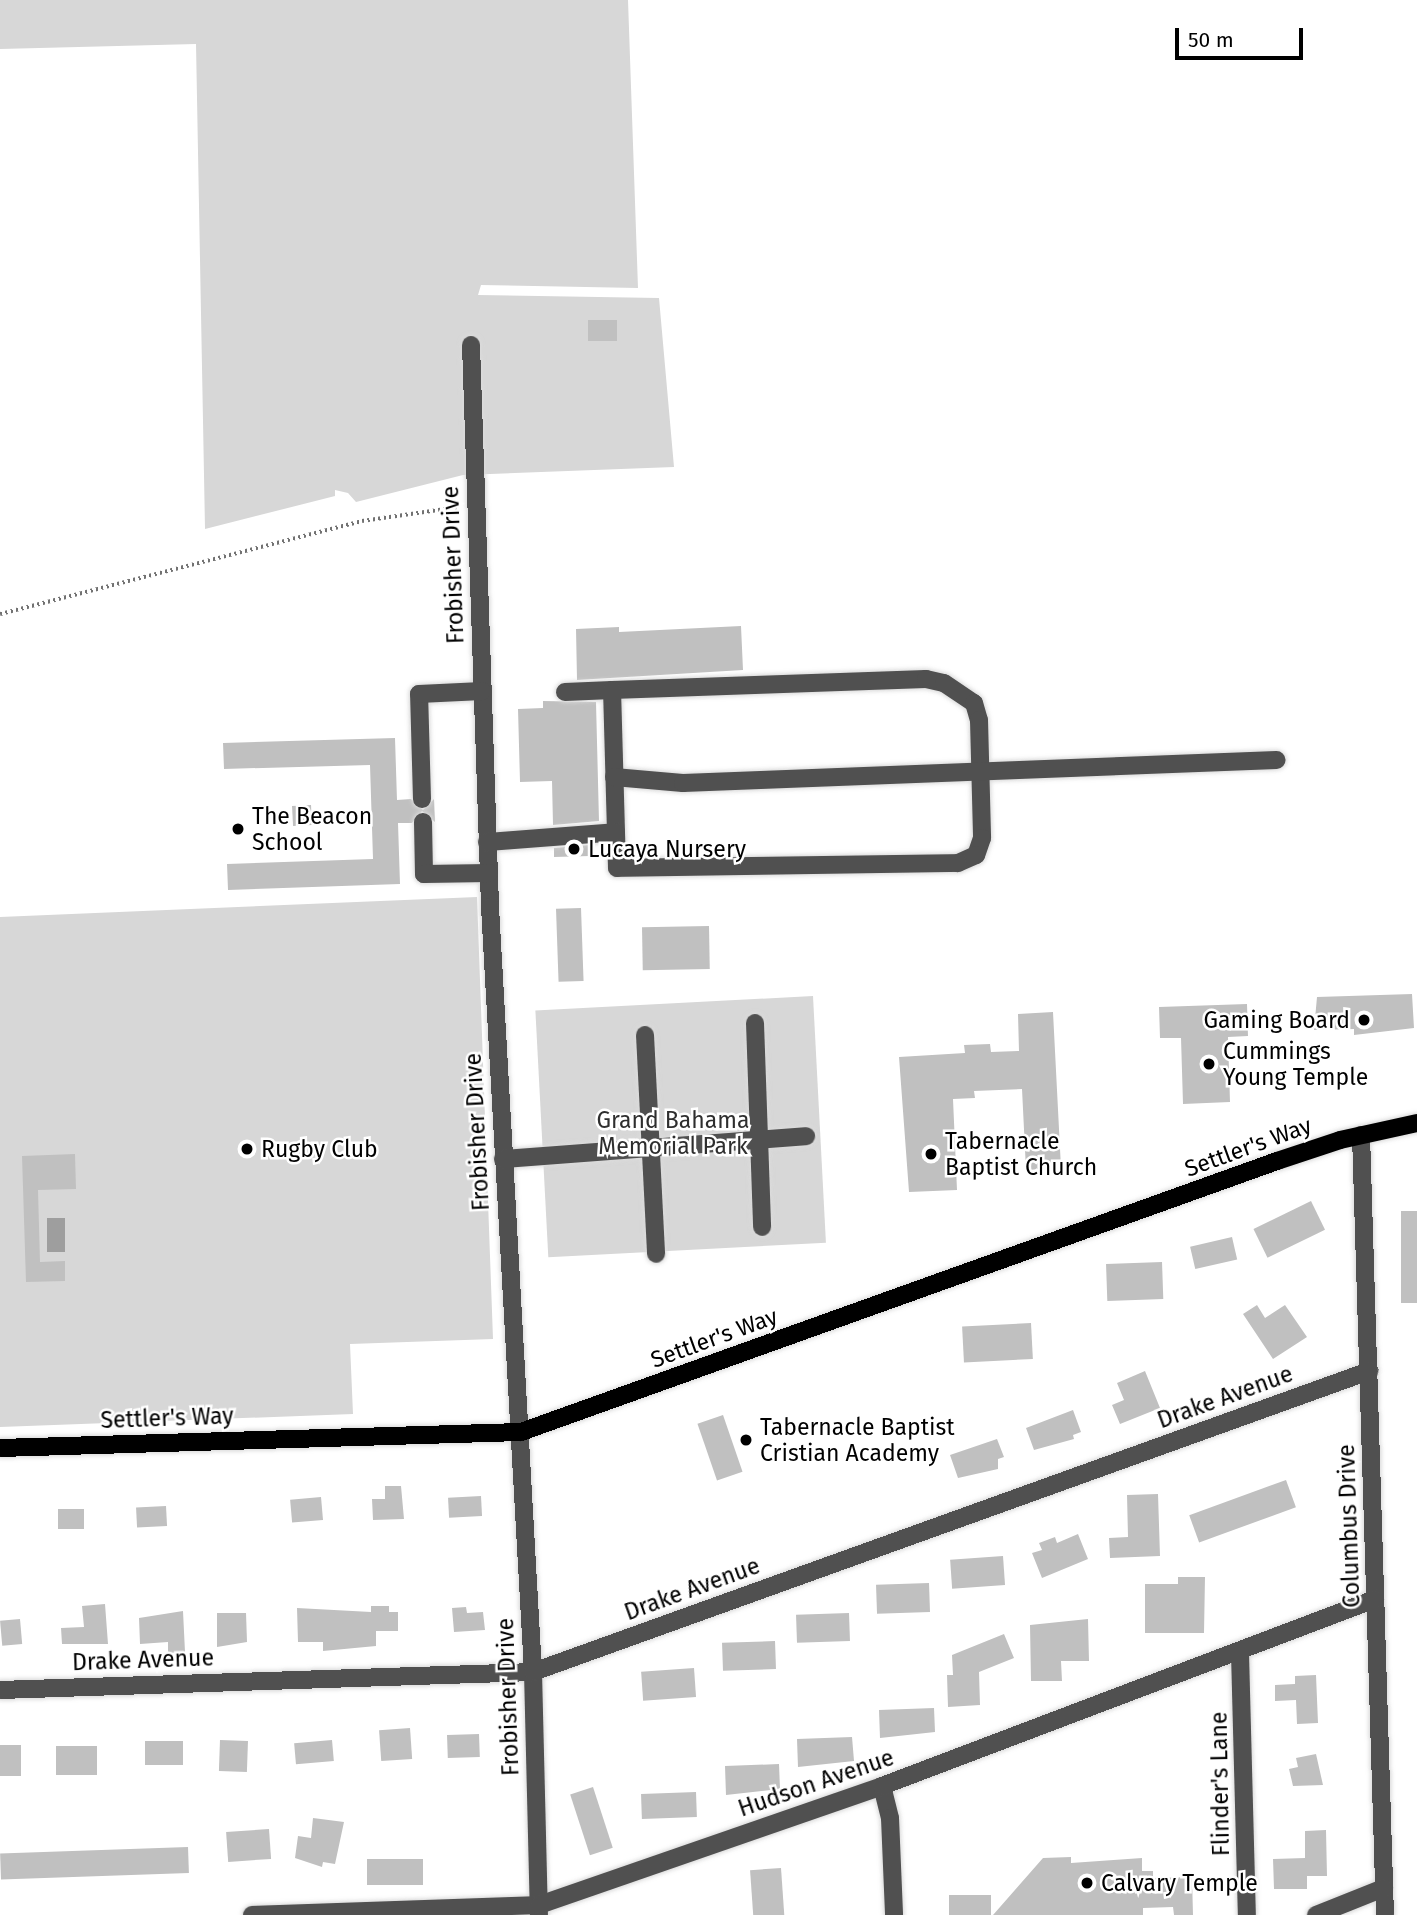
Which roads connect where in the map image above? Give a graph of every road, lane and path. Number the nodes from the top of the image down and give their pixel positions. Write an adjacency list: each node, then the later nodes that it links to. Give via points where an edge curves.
1 (471, 345): 2 (street, Frobisher Drive)
2 (475, 504): 3 (path, via 362,521); 5 (street, Frobisher Drive)
3 (0, 614)
4 (612, 690): 6 (street); 8 (street, via 944,682 974,703); 9 (street)
5 (482, 691): 10 (street, via 419,694); 13 (street, Frobisher Drive)
6 (565, 692)
7 (1277, 760): 8 (street)
8 (981, 775): 9 (street, via 683,783); 12 (street, via 982,838 976,855 958,863 618,867)
9 (614, 777): 12 (street)
10 (422, 799)
11 (423, 822): 14 (street, via 424,874)
12 (616, 832): 13 (street)
13 (487, 842): 14 (street, Frobisher Drive)
14 (489, 873): 22 (street, Frobisher Drive)
15 (755, 1023): 20 (street)
16 (645, 1035): 21 (street)
17 (1417, 1123): 18 (main road, Settler's Way)
18 (1361, 1135): 25 (street, Columbus Drive); 26 (main road, Settler's Way)
19 (806, 1136): 20 (street)
20 (759, 1139): 21 (street); 23 (street)
21 (651, 1148): 22 (street); 24 (street)
22 (503, 1159): 26 (street, Frobisher Drive)
23 (762, 1227)
24 (656, 1254)
25 (1369, 1371): 28 (street, Columbus Drive); 30 (street, Drake Avenue)
26 (521, 1432): 27 (main road, Settler's Way); 30 (street, Frobisher Drive)
27 (0, 1448)
28 (1375, 1599): 29 (street, Hudson Avenue); 33 (street, Columbus Drive)
29 (1240, 1653): 32 (street, Hudson Avenue); 38 (street, Flinder's Lane)
30 (533, 1672): 31 (street, Drake Avenue); 34 (street, Frobisher Drive)
31 (0, 1690)
32 (882, 1786): 34 (street, Hudson Avenue); 37 (street, via 890,1818)
33 (1384, 1888): 39 (street); 40 (street, Columbus Drive)
34 (539, 1910): 35 (street, Hudson Avenue)
35 (299, 1914): 36 (street, Hudson Avenue)
36 (252, 1915)
37 (894, 1915)
38 (1247, 1915)
39 (1316, 1915)
40 (1385, 1915)

